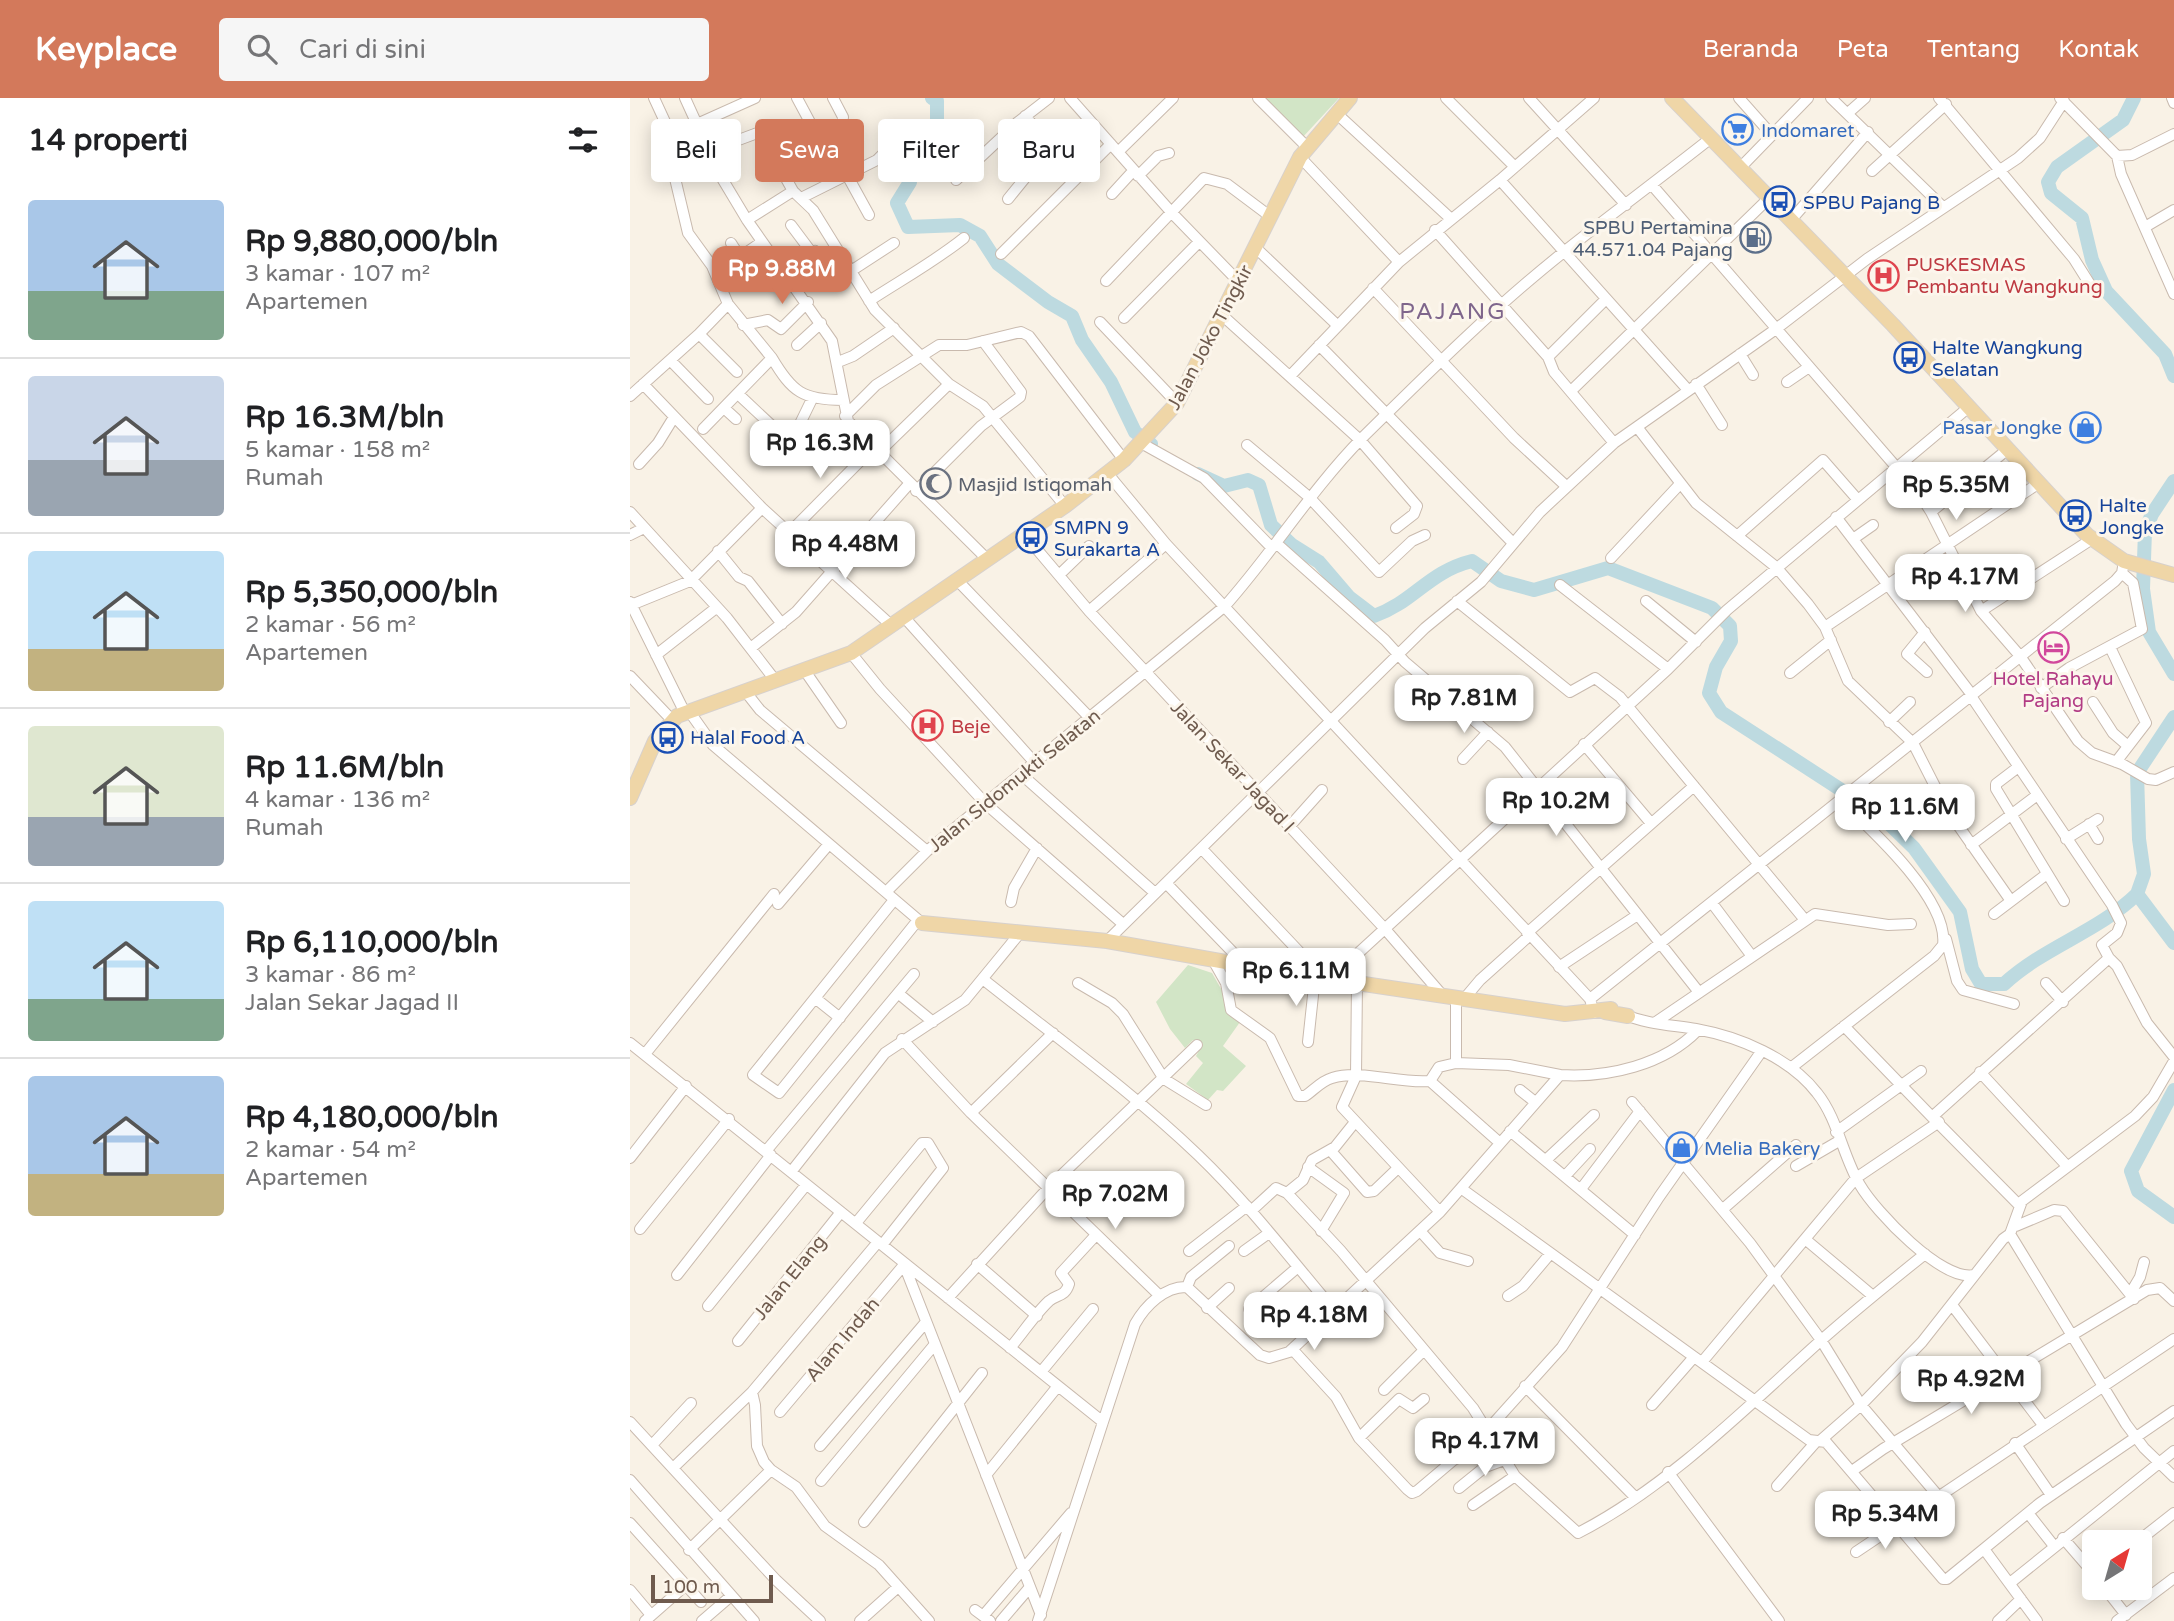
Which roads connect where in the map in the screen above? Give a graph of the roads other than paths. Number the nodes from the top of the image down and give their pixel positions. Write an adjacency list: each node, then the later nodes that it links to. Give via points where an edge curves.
1 (654, 98): 26 (street)
2 (755, 98): 28 (street)
3 (797, 98): 29 (street)
4 (833, 98): 30 (street)
5 (1049, 98): 25 (street)
6 (1070, 98): 37 (street)
7 (1173, 98): 37 (street)
8 (1258, 98): 38 (street)
9 (1350, 98): 23 (main road, Jalan Joko Tingkir)
10 (1446, 98): 43 (street)
11 (1529, 98): 31 (street)
12 (1594, 98): 31 (street)
13 (1740, 98): 33 (street)
14 (1808, 98): 33 (street)
15 (1831, 98): 24 (street)
16 (1865, 98): 24 (street)
17 (2172, 98): 22 (street)
18 (688, 99): 27 (street)
19 (1678, 100): 35 (main road)
20 (2062, 100): 42 (street); 45 (street, via 2040,138)
21 (1942, 101): 41 (street); 45 (street)
22 (2174, 103)
23 (1336, 113): 38 (main road, Jalan Joko Tingkir); 64 (street)
24 (1848, 113): 32 (street)
25 (1025, 116): 40 (street); 57 (street, via 1051,146)
26 (664, 119)
27 (695, 119)
28 (708, 119)
29 (808, 119)
30 (842, 119)
31 (1558, 130): 43 (street); 58 (street)
32 (1868, 132): 41 (street); 66 (street)
33 (1772, 134): 44 (street)
34 (2174, 134): 42 (street, via 2132,155)
35 (1711, 138): 44 (main road); 53 (street, Jalan Sidomukti Selatan)
36 (741, 140): 55 (street, via 759,131)
37 (1114, 148): 47 (street); 78 (street)
38 (1303, 152): 63 (main road, Jalan Joko Tingkir); 81 (street)
39 (1169, 153): 47 (street)
40 (984, 154)
41 (1889, 154): 46 (street); 59 (street)
42 (2117, 156): 68 (street)
43 (1515, 167): 48 (street)
44 (1740, 168): 56 (main road)
45 (2000, 170): 59 (street); 91 (street, via 2074,259)
46 (1872, 171)
47 (1136, 173): 54 (street); 61 (street)
48 (1500, 180): 64 (street); 76 (street)
49 (675, 182): 95 (street, via 686,226 712,266)
50 (725, 182): 65 (street)
51 (830, 182): 55 (street)
52 (851, 182): 62 (street)
53 (1652, 185): 58 (street, Jalan Sidomukti Selatan); 79 (street)
54 (1112, 194)
55 (797, 195): 65 (street); 84 (street, via 813,210)
56 (1769, 198): 66 (main road); 79 (street)
57 (1008, 199)
58 (1626, 205): 76 (street, Jalan Sidomukti Selatan)
59 (1943, 207): 85 (street)
60 (2174, 210): 68 (street)
61 (1172, 213): 63 (street, via 1206,177 1227,184); 72 (street); 87 (street)
62 (869, 215)
63 (1271, 217): 75 (main road, Jalan Joko Tingkir)
64 (1450, 218): 69 (street)
65 (747, 220): 71 (street)
66 (1791, 220): 85 (main road)
67 (791, 225): 77 (street)
68 (2145, 227): 90 (street)
69 (1436, 230): 81 (street); 96 (street)
70 (964, 238): 93 (street)
71 (762, 242): 80 (street); 83 (street)
72 (1199, 242): 88 (street); 98 (street)
73 (730, 243): 80 (street)
74 (894, 243): 84 (street)
75 (1256, 248): 88 (main road, Jalan Joko Tingkir); 102 (street)
76 (1564, 252): 92 (street); 96 (street, Jalan Sidomukti Selatan)
77 (812, 253): 82 (street, via 818,252); 83 (street)
78 (1001, 254)
79 (1713, 254): 104 (street); 105 (street)
80 (740, 257): 86 (street, via 733,264)
81 (1399, 262): 89 (street)
82 (827, 264)
83 (784, 270): 94 (street)
84 (851, 271): 93 (street)
85 (1845, 275): 104 (street); 132 (main road)
86 (740, 277)
87 (1106, 281)
88 (1239, 282): 97 (main road, Jalan Joko Tingkir)
89 (1373, 288): 102 (street); 115 (street)
90 (2174, 294)
91 (2096, 295)
92 (1606, 299): 105 (street); 111 (street)
93 (869, 301): 103 (street)
94 (807, 302): 100 (street); 101 (street, via 781,329 768,320)
95 (728, 304): 101 (street); 106 (street)
96 (1502, 304): 111 (street); 115 (street, Jalan Sidomukti Selatan)
97 (1223, 316): 119 (street); 131 (main road, Jalan Joko Tingkir)
98 (1124, 318)
99 (1100, 322): 131 (street)
100 (821, 323): 108 (street); 116 (street)
101 (743, 325): 112 (street)
102 (1337, 325): 109 (street)
103 (894, 328): 113 (street); 116 (street)
104 (1776, 329): 110 (street); 117 (street)
105 (1634, 331): 124 (street); 125 (street)
106 (699, 334): 114 (street); 118 (street)
107 (983, 341): 113 (street, via 942,344); 137 (street, via 1021,395); 148 (street, via 1018,332 1028,336)
108 (797, 345)
109 (1319, 345): 119 (street); 134 (street)
110 (1740, 354): 120 (street); 124 (street)
111 (1548, 357): 125 (street, via 1554,372)
112 (772, 358): 126 (street); 129 (street, via 790,384)
113 (920, 358): 123 (street); 135 (street, via 876,385)
114 (670, 360): 122 (street); 128 (street)
115 (1443, 361): 134 (street, Jalan Sidomukti Selatan); 154 (street)
116 (838, 362): 130 (street)
117 (1809, 367): 121 (street); 150 (street)
118 (737, 372)
119 (1291, 375): 142 (street)
120 (1753, 375)
121 (1787, 382)
122 (643, 384): 127 (street); 136 (street)
123 (949, 384): 137 (street, via 978,402); 147 (street)
124 (1692, 387): 139 (street); 140 (street)
125 (1572, 390): 144 (street)
126 (738, 394): 129 (street, via 786,439 794,436); 133 (street)
127 (630, 396)
128 (708, 399)
129 (812, 399): 130 (street)
130 (843, 400): 135 (street)
131 (1177, 403): 143 (main road, Jalan Joko Tingkir)
132 (1969, 407): 146 (main road); 150 (street)
133 (724, 408): 138 (street); 141 (street)
134 (1386, 415): 142 (street, Jalan Sidomukti Selatan); 173 (street)
135 (845, 416): 147 (street)
136 (674, 417): 149 (street); 159 (street)
137 (992, 418): 155 (street); 158 (street)
138 (736, 419)
139 (1722, 425)
140 (1637, 427): 144 (street); 153 (street)
141 (703, 429)
142 (1360, 440): 156 (street, Jalan Sidomukti Selatan); 165 (street, via 1417,506)
143 (1142, 442): 148 (main road, Jalan Joko Tingkir); 174 (street, via 1210,483)
144 (1615, 443): 154 (street)
145 (1247, 445): 156 (street)
146 (2008, 449): 152 (main road); 161 (street)
147 (876, 450): 155 (street); 166 (street)
148 (1124, 460): 151 (main road, Jalan Joko Tingkir)
149 (639, 464)
150 (1899, 466): 157 (street); 161 (street)
151 (1108, 474): 158 (main road, Jalan Joko Tingkir); 175 (street)
152 (2039, 483): 172 (main road); 177 (street)
153 (1680, 484): 170 (street); 179 (street)
154 (1566, 486): 173 (street)
155 (913, 487): 180 (street); 183 (street)
156 (1308, 497): 169 (street, via 1379,572); 174 (street, Jalan Sidomukti Selatan)
157 (1858, 500): 162 (street); 170 (street, via 1824,460)
158 (1065, 506): 167 (main road, Jalan Joko Tingkir)
159 (762, 508): 166 (street); 178 (street)
160 (630, 512): 164 (street)
161 (1931, 512): 177 (street)
162 (1836, 517): 171 (street); 182 (street)
163 (1873, 525): 171 (street)
164 (644, 528): 168 (street); 187 (street)
165 (1396, 528)
166 (789, 533): 183 (street)
167 (1024, 534): 180 (main road, Jalan Joko Tingkir); 185 (street, Jalan Sekar Jagad I)
168 (630, 535)
169 (1425, 535)
170 (1737, 536): 182 (street)
171 (1853, 539): 189 (street)
172 (2092, 539): 181 (main road); 196 (street)
173 (1513, 542): 190 (street, via 1482,582)
174 (1276, 543): 193 (street, Jalan Sidomukti Selatan); 206 (street)
175 (1166, 544): 193 (street); 195 (street)
176 (1089, 546): 185 (street)
177 (1949, 546): 189 (street); 196 (street)
178 (718, 551): 187 (street); 198 (street)
179 (1611, 558)
180 (987, 559): 186 (main road, Jalan Joko Tingkir)
181 (2126, 566): 184 (main road); 203 (street, via 2142,626); 208 (street)
182 (1776, 567): 199 (street); 202 (street)
183 (833, 570): 197 (street); 198 (street)
184 (2171, 574)
185 (1059, 575): 195 (street, Jalan Sekar Jagad I)
186 (957, 580): 197 (main road, Jalan Joko Tingkir); 223 (street)
187 (690, 581): 192 (street); 194 (street)
188 (1560, 585): 209 (street)
189 (1889, 585): 199 (street); 200 (street)
190 (1457, 601): 206 (street); 221 (street, via 1570,692 1595,678)
191 (1646, 601): 202 (street)
192 (631, 603): 207 (street)
193 (1225, 606): 211 (street, Jalan Sidomukti Selatan); 224 (street)
194 (716, 608): 204 (street); 207 (street)
195 (1090, 611): 211 (street, Jalan Sekar Jagad I)
196 (1981, 611): 208 (street)
197 (898, 621): 205 (main road, Jalan Joko Tingkir); 232 (street)
198 (782, 624): 204 (street)
199 (1825, 627): 201 (street)
200 (1925, 632): 212 (street, via 1907,654); 218 (street)
201 (1830, 640): 213 (street); 225 (street, via 1848,681)
202 (1696, 642): 209 (street)
203 (2110, 647): 216 (street); 230 (street, via 2146,719)
204 (752, 648): 215 (street)
205 (850, 653): 210 (main road, Jalan Joko Tingkir); 244 (street)
206 (1399, 654): 224 (street); 227 (street)
207 (656, 655): 222 (street)
208 (2020, 656): 216 (street); 218 (street)
209 (1668, 669): 221 (street)
210 (805, 671): 215 (main road, Jalan Joko Tingkir); 226 (street)
211 (1146, 671): 223 (street, Jalan Sidomukti Selatan); 240 (street, Jalan Sekar Jagad I)
212 (1927, 672)
213 (1790, 673)
214 (630, 676): 222 (street)
215 (775, 680): 217 (main road, Jalan Joko Tingkir)
216 (2041, 688): 233 (street, via 2085,749)
217 (745, 691): 222 (main road, Jalan Joko Tingkir); 254 (street, via 760,710)
218 (1971, 695): 228 (street); 234 (street)
219 (1910, 702): 225 (street)
220 (2093, 702): 230 (street, via 2113,733)
221 (1628, 704): 229 (street); 237 (street)
222 (682, 715): 242 (main road, via 650,750); 250 (street)
223 (1090, 718): 232 (street, Jalan Sidomukti Selatan)
224 (1331, 720): 240 (street); 255 (street)
225 (1889, 722): 228 (street)
226 (841, 723)
227 (1488, 732): 231 (street); 238 (street)
228 (1913, 743): 243 (street); 251 (street, via 1936,791)
229 (1584, 744): 238 (street); 246 (street)
230 (2128, 746): 233 (street)
231 (1462, 759)
232 (1035, 763): 235 (street, Jalan Sidomukti Selatan)
233 (2120, 763): 236 (street, via 2156,780)
234 (2017, 768): 241 (street); 245 (street, via 1995,787)
235 (1022, 775): 244 (street, Jalan Sidomukti Selatan); 260 (street)
236 (2172, 775)
237 (1694, 786): 246 (street); 257 (street)
238 (1537, 789): 255 (street); 256 (street)
239 (1322, 790): 247 (street)
240 (1258, 794): 247 (street, Jalan Sekar Jagad I); 253 (street)
241 (2036, 796): 245 (street); 248 (street)
242 (630, 798)
243 (1842, 800): 257 (street); 273 (street, via 1905,867)
244 (986, 804): 252 (street); 254 (street, Jalan Sidomukti Selatan)
245 (2012, 814): 251 (street); 258 (street)
246 (1650, 822): 256 (street)
247 (1289, 827): 272 (street, Jalan Sekar Jagad I)
248 (2066, 839): 249 (street, via 2093,822); 280 (street, via 2120,919 2117,933 2102,945)
249 (2098, 839)
250 (829, 844): 261 (street); 309 (street, via 776,899)
251 (1971, 845): 262 (street)
252 (1037, 848): 264 (street); 271 (street)
253 (1202, 849): 259 (street); 285 (street)
254 (927, 851): 261 (street, Jalan Sidomukti Selatan)
255 (1461, 861): 272 (street); 275 (street)
256 (1600, 866): 267 (street); 275 (street)
257 (1759, 866): 265 (street); 268 (street)
258 (2047, 873): 262 (street); 263 (street)
259 (1166, 883): 260 (street); 282 (street)
260 (1155, 893): 271 (street)
261 (891, 899): 269 (street); 292 (street, Jalan Sidomukti Selatan)
262 (2011, 901): 266 (street)
263 (2064, 901)
264 (1011, 902)
265 (1712, 903): 278 (street); 279 (street)
266 (1994, 914)
267 (1636, 916): 278 (street); 283 (street)
268 (1805, 920): 270 (street, via 1823,913 1860,922); 279 (street)
269 (920, 921): 274 (main road); 298 (street)
270 (1911, 924)
271 (1121, 926): 276 (street); 277 (street)
272 (1385, 929): 285 (street); 293 (street, Jalan Sekar Jagad I)
273 (1943, 931): 295 (street, via 1963,990); 301 (street, via 1943,945 1934,956)
274 (1020, 933): 276 (main road); 286 (street)
275 (1528, 935): 283 (street); 293 (street)
276 (1107, 941): 277 (main road)
277 (1124, 944): 281 (main road)
278 (1660, 944): 289 (street); 290 (street)
279 (1751, 956): 289 (street)
280 (2109, 958): 294 (street); 310 (street, via 2136,1007)
281 (1213, 960): 282 (main road); 316 (street, via 1226,983 1231,1010 1270,1038 1296,1095 1305,1097 1332,1078)
282 (1245, 966): 285 (main road)
283 (1559, 967): 296 (street)
284 (914, 974): 291 (street)
285 (1335, 978): 293 (main road); 305 (street); 316 (street)
286 (984, 980): 299 (street, via 955,1009); 303 (street)
287 (1078, 983): 317 (street, via 1123,1014)
288 (2046, 983): 294 (street)
289 (1698, 991): 300 (street)
290 (1603, 993): 296 (street); 296 (street)
291 (899, 994): 299 (street); 337 (street)
292 (815, 998): 298 (street); 298 (street, Jalan Sidomukti Selatan, via 753,1075 778,1093)
293 (1454, 998): 296 (main road, via 1565,1014); 311 (street)
294 (2063, 1002): 314 (street)
295 (2014, 1004)
296 (1600, 1008): 297 (main road)
297 (1628, 1016): 300 (street)
298 (840, 1018)
299 (933, 1022): 304 (street)
300 (1656, 1022): 302 (street)
301 (1843, 1026): 312 (street); 320 (street)
302 (1698, 1030): 308 (street); 315 (street, via 1664,1056 1593,1075)
303 (1053, 1033): 323 (street); 326 (street)
304 (902, 1040): 326 (street); 345 (street, via 877,1062)
305 (1308, 1042)
306 (630, 1043): 309 (street)
307 (1197, 1045): 317 (street)
308 (1762, 1052): 312 (street); 340 (street)
309 (645, 1054): 319 (street)
310 (2174, 1059): 342 (street, via 2153,1097 2135,1116)
311 (1456, 1063): 315 (street, via 1509,1065); 318 (street, via 1439,1067)
312 (1792, 1067): 332 (street, via 1818,1094)
313 (1920, 1071): 320 (street)
314 (1980, 1072): 329 (street); 342 (street)
315 (1560, 1075): 324 (street)
316 (1356, 1076): 318 (street); 330 (street, via 1342,1104)
317 (1164, 1079): 323 (street); 325 (street)
318 (1432, 1081): 322 (street); 333 (street)
319 (686, 1086): 328 (street); 338 (street)
320 (1902, 1086): 329 (street); 332 (street)
321 (1520, 1090): 324 (street)
322 (1430, 1096)
323 (1138, 1100): 349 (street); 354 (street)
324 (1535, 1102): 331 (street)
325 (1206, 1105)
326 (971, 1113): 349 (street)
327 (1594, 1115): 339 (street)
328 (729, 1119): 337 (street); 359 (street)
329 (1936, 1120): 347 (street); 353 (street)
330 (1355, 1122): 336 (street); 344 (street)
331 (1510, 1131): 333 (street); 339 (street)
332 (1838, 1137): 341 (street); 347 (street)
333 (1500, 1143): 350 (street)
334 (1796, 1145): 355 (street)
335 (1590, 1149): 346 (street)
336 (1331, 1150): 343 (street); 344 (street, via 1367,1192)
337 (769, 1153): 345 (street); 378 (street)
338 (630, 1158)
339 (1547, 1159): 346 (street)
340 (1682, 1163): 351 (street, via 1636,1106); 355 (street); 365 (street)
341 (1796, 1166)
342 (2067, 1166): 353 (street)
343 (1308, 1167): 352 (street); 361 (street, via 1344,1193)
344 (1398, 1168): 357 (street)
345 (791, 1172): 348 (street)
346 (1566, 1175): 351 (street)
347 (1856, 1178): 366 (street); 372 (street, via 1871,1201)
348 (806, 1185): 356 (street); 392 (street)
349 (1049, 1187): 364 (street); 376 (street)
350 (1462, 1189): 357 (street); 371 (street)
351 (1581, 1189): 365 (street)
352 (1287, 1193): 354 (street, via 1276,1188); 361 (street)
353 (2019, 1205): 360 (street)
354 (1249, 1208): 363 (street); 369 (street)
355 (1723, 1209): 379 (street)
356 (841, 1212): 358 (street); 402 (street, Jalan Elang)
357 (1440, 1213): 362 (street)
358 (856, 1223): 367 (street); 367 (street, via 922,1143 928,1143 943,1168)
359 (640, 1229)
360 (2013, 1230): 380 (street); 388 (street, via 2054,1210 2063,1211); 399 (street)
361 (1321, 1231): 381 (street)
362 (1421, 1232): 373 (street, via 1440,1253); 381 (street)
363 (1269, 1233): 370 (street); 377 (street)
364 (1096, 1235): 385 (street); 397 (street, via 1061,1273 1069,1284 1067,1290)
365 (1634, 1235): 384 (street)
366 (1805, 1239): 379 (street); 387 (street)
367 (880, 1244): 375 (street); 415 (street)
368 (1229, 1246): 382 (street, via 1191,1276)
369 (1189, 1251)
370 (1244, 1251)
371 (1550, 1254): 384 (street); 386 (street, via 1523,1286)
372 (1925, 1254): 380 (street, via 1957,1274); 387 (street)
373 (1468, 1261)
374 (2144, 1262): 388 (street)
375 (903, 1264): 389 (street); 398 (street); 423 (street, Alam Indah)
376 (977, 1264): 389 (street); 397 (street)
377 (1298, 1267): 394 (street); 396 (street)
378 (677, 1275)
379 (1774, 1275): 401 (street); 407 (street)
380 (1974, 1275): 391 (street)
381 (1365, 1283): 396 (street); 406 (street)
382 (1187, 1287): 385 (street); 393 (street)
383 (1229, 1288): 393 (street)
384 (1601, 1289): 407 (street); 413 (street, via 1562,1347)
385 (1160, 1296): 425 (street, via 1135,1324)
386 (1508, 1296)
387 (1873, 1296): 401 (street)
388 (2132, 1296): 390 (street, via 2160,1288); 399 (street)
389 (948, 1298): 404 (street)
390 (2174, 1301)
391 (1952, 1304): 410 (street); 421 (street)
392 (708, 1306)
393 (1207, 1308): 405 (street, via 1264,1357)
394 (1249, 1308)
395 (1093, 1309): 409 (street)
396 (1334, 1310): 405 (street)
397 (1037, 1316): 404 (street)
398 (926, 1322): 403 (street); 435 (street)
399 (2072, 1335): 410 (street); 411 (street)
400 (2174, 1339): 411 (street)
401 (1821, 1340): 417 (street); 421 (street)
402 (738, 1341)
403 (935, 1344): 419 (street); 453 (street)
404 (1010, 1348): 409 (street)
405 (1293, 1350): 429 (street, via 1336,1397)
406 (1424, 1350): 414 (street); 428 (street)
407 (1698, 1359): 417 (street); 420 (street)
408 (982, 1373): 419 (street)
409 (1041, 1373): 412 (street)
410 (2004, 1376): 426 (street); 432 (street)
411 (2102, 1385): 426 (street); 430 (street)
412 (1058, 1386): 425 (street); 444 (street)
413 (1525, 1386): 428 (street); 452 (street)
414 (1384, 1390)
415 (752, 1392): 440 (street); 441 (street, via 757,1446)
416 (1424, 1399): 429 (street, via 1413,1408 1399,1399)
417 (1756, 1402): 431 (street); 443 (street)
418 (691, 1403): 434 (street)
419 (958, 1403): 444 (street); 460 (street)
420 (1652, 1405)
421 (1861, 1405): 431 (street); 432 (street)
422 (2174, 1411): 430 (street)
423 (780, 1412)
424 (630, 1422): 434 (street)
425 (1103, 1422): 455 (street)
426 (2043, 1425): 433 (street)
427 (1431, 1429): 437 (street)
428 (1488, 1429): 437 (street); 438 (street)
429 (1359, 1438): 437 (street, via 1411,1492)
430 (2136, 1439): 439 (street); 450 (street)
431 (1818, 1442): 442 (street); 448 (street)
432 (1894, 1443): 442 (street); 451 (street)
433 (2015, 1443): 450 (street); 451 (street)
434 (652, 1445): 440 (street)
435 (820, 1446)
436 (2174, 1451): 439 (street)
437 (1456, 1459)
438 (1504, 1460): 445 (street); 449 (street, via 1489,1464)
439 (2158, 1463): 446 (street); 463 (street)
440 (673, 1468): 458 (street)
441 (771, 1471): 453 (street, via 789,1480); 458 (street)
442 (1852, 1471): 461 (street)
443 (1668, 1472): 452 (street); 489 (street)
444 (986, 1475): 468 (street)
445 (1515, 1476): 452 (street, via 1578,1533); 454 (street)
446 (2174, 1477)
447 (630, 1480): 464 (street)
448 (1777, 1486)
449 (1460, 1488)
450 (2051, 1495): 456 (street)
451 (1939, 1496): 461 (street)
452 (1635, 1497)
453 (806, 1500): 472 (street, via 825,1526 865,1554)
454 (1473, 1505)
455 (1073, 1511): 468 (street); 482 (street)
456 (2028, 1513): 463 (street); 465 (street)
457 (2174, 1513): 462 (street)
458 (720, 1519): 464 (street); 485 (street)
459 (630, 1522): 471 (street)
460 (864, 1522)
461 (1897, 1525): 465 (street, via 1943,1579); 466 (street)
462 (2152, 1530)
463 (2059, 1542): 467 (street); 470 (street)
464 (694, 1546): 475 (street)
465 (1984, 1549): 470 (street)
466 (1856, 1552)
467 (2082, 1563)
468 (1022, 1568): 473 (street); 479 (street)
469 (2174, 1578): 481 (street)
470 (2010, 1583): 476 (street)
471 (686, 1585): 478 (street); 480 (street)
472 (898, 1587): 486 (street); 487 (street)
473 (1030, 1587): 482 (street); 488 (street)
474 (630, 1590): 480 (street)
475 (731, 1596): 483 (street); 484 (street)
476 (2021, 1599): 490 (street); 491 (street)
477 (2112, 1600): 481 (street)
478 (701, 1602)
479 (983, 1615)
480 (648, 1618)
481 (2122, 1618)
482 (1041, 1619)
483 (752, 1620)
484 (702, 1621)
485 (820, 1621)
486 (860, 1621)
487 (929, 1621)
488 (1001, 1621)
489 (1779, 1621)
490 (1998, 1621)
491 (2036, 1621)

